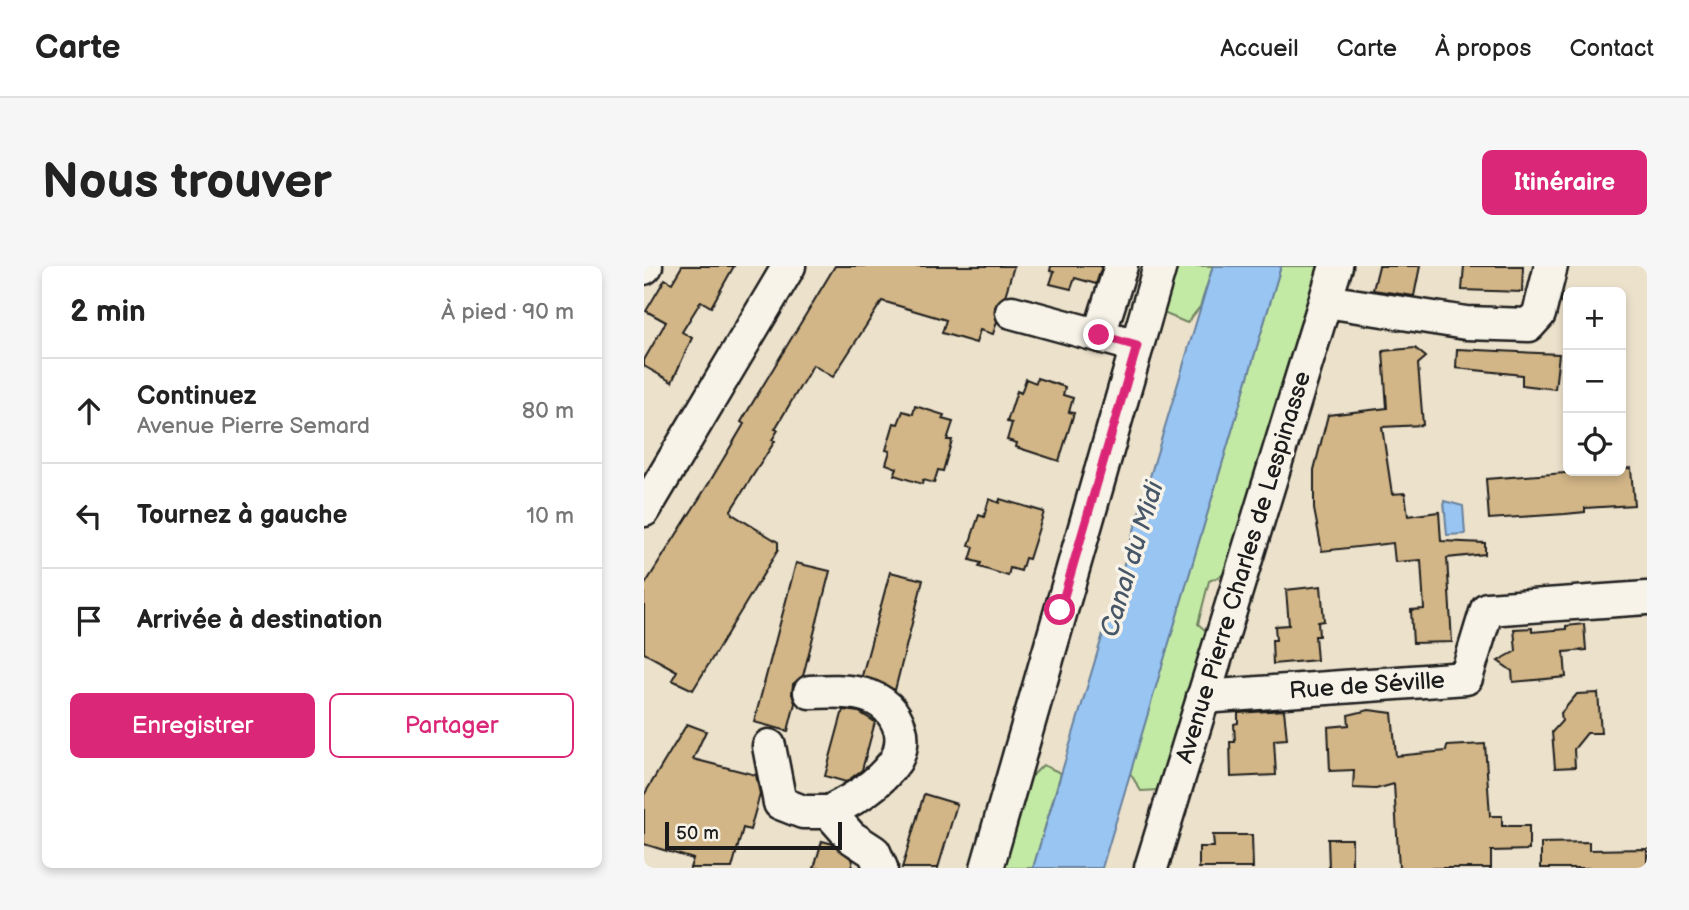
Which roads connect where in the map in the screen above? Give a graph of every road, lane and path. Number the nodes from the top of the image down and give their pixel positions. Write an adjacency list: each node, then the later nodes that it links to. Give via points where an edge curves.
1 (789, 266): 10 (street)
2 (1121, 266): 8 (street)
3 (1160, 266): 9 (street)
4 (1336, 266): 6 (street, Avenue Pierre Charles de Lespinasse)
5 (1550, 266): 6 (street, via 1539,314 1529,325 1466,323)
6 (1326, 301): 13 (street, Avenue Pierre Charles de Lespinasse)
7 (1012, 312): 8 (street)
8 (1099, 335): 9 (street)
9 (1137, 346): 17 (street)
10 (644, 510)
11 (1647, 598): 13 (street, Rue de Séville, via 1487,609 1466,678)
12 (810, 692): 15 (street, via 844,690 886,702 895,713 902,737 898,757 878,781)
13 (1203, 697): 18 (street, Avenue Pierre Charles de Lespinasse)
14 (769, 746): 15 (street, via 780,803 803,812)
15 (829, 812): 16 (street, via 851,837 874,852)
16 (881, 868)
17 (987, 868)
18 (1151, 868)

